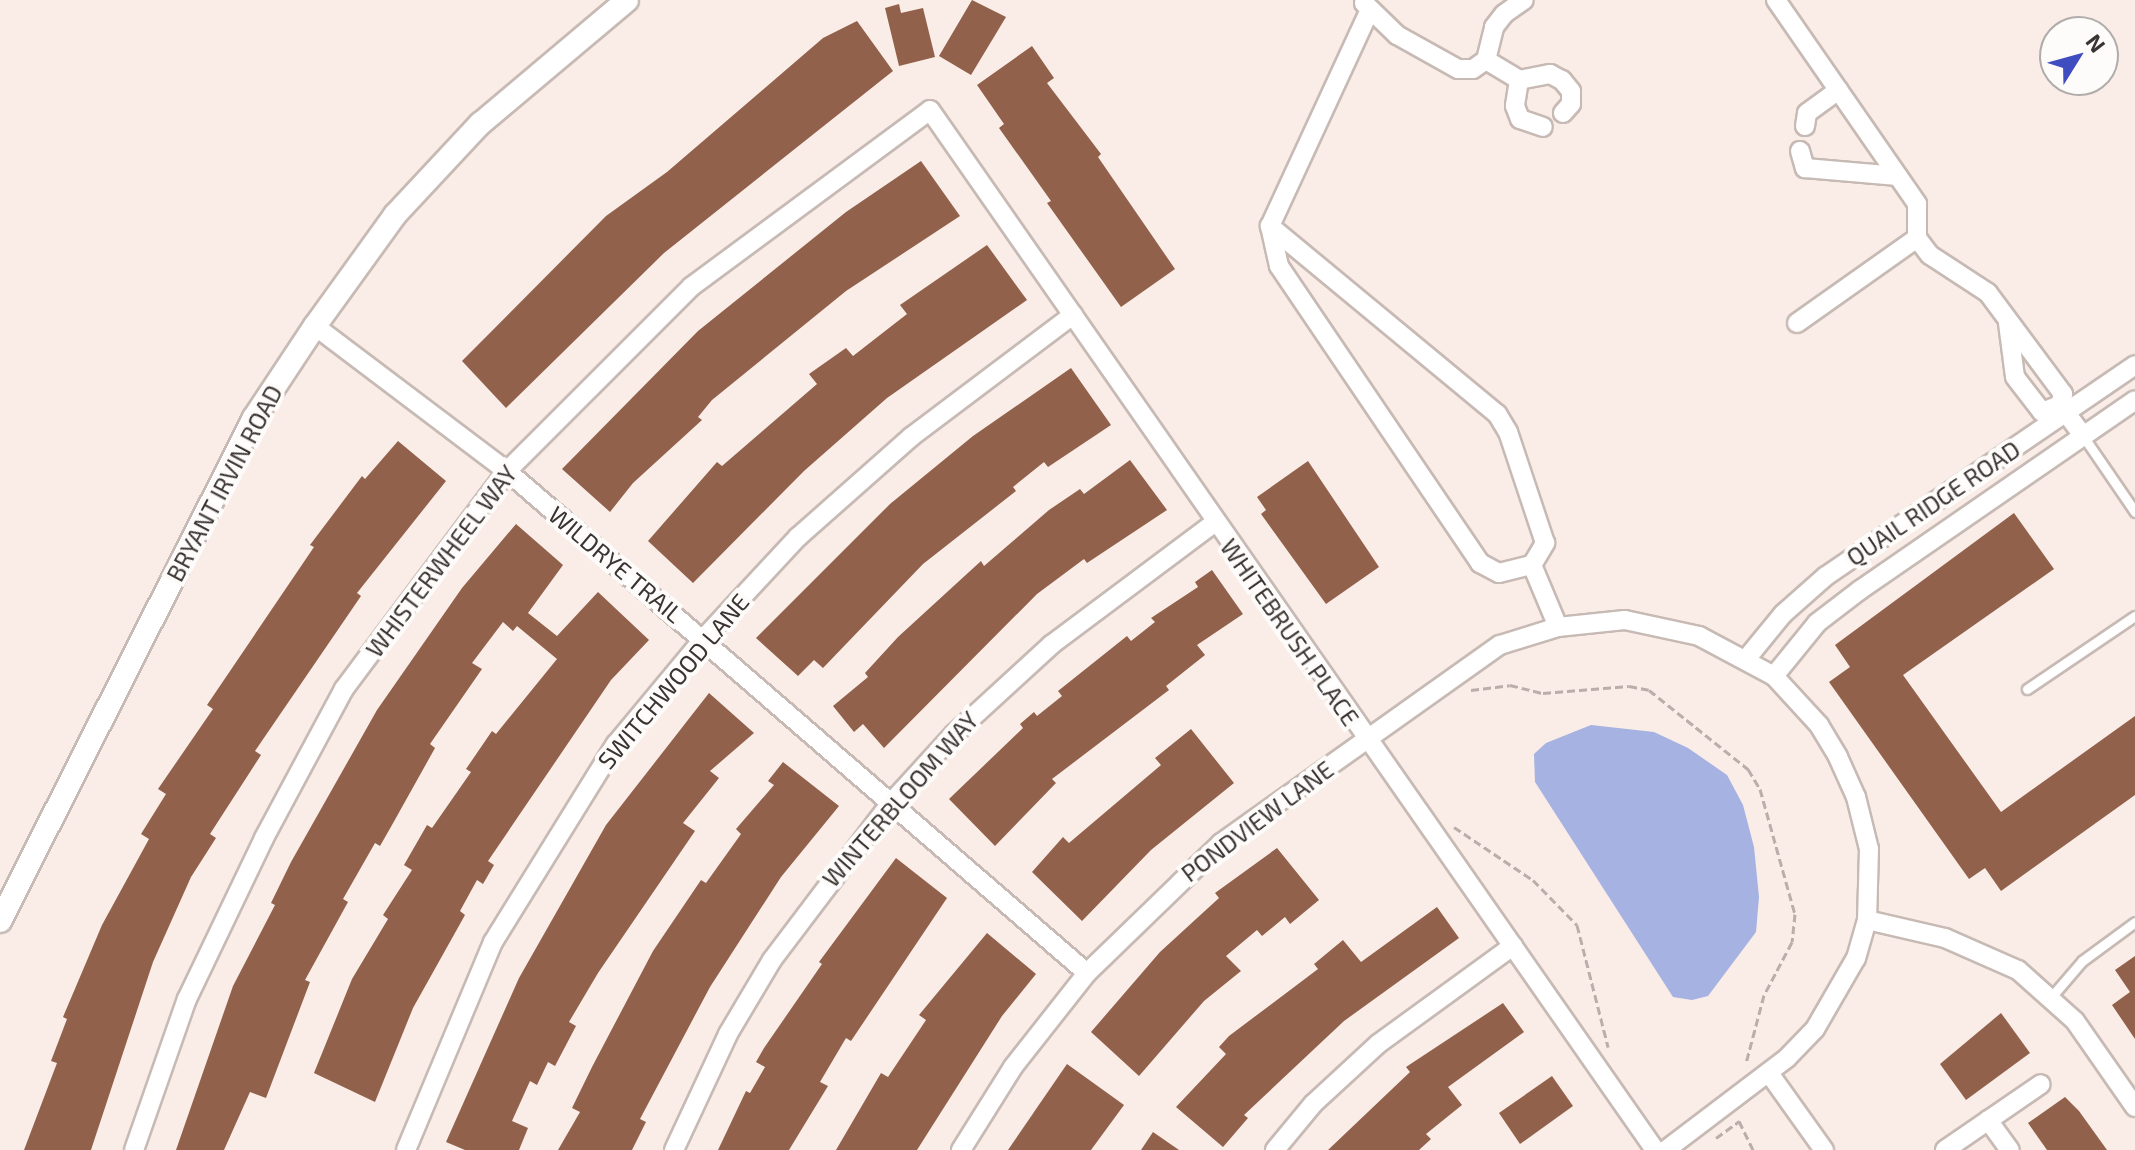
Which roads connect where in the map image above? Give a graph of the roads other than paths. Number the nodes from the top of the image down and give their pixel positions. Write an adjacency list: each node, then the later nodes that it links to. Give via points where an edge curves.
1 (627, 0): 19 (street, BRYANT IRVIN ROAD, via 480,124 395,215)
2 (1524, 0): 5 (street, via 1494,27)
3 (1776, 0): 7 (street)
4 (1366, 5): 5 (street, via 1397,35 1458,69 1473,69); 14 (street)
5 (1486, 60): 6 (street)
6 (1519, 80): 9 (street, via 1550,74 1562,80 1571,91 1571,104); 11 (street, via 1515,106 1520,119)
7 (1839, 90): 10 (street, via 1807,113); 13 (street)
8 (930, 110): 16 (street, WHITEBRUSH PLACE); 24 (street, WHISTERWHEEL WAY, via 691,287)
9 (1563, 113)
10 (1805, 126)
11 (1543, 127)
12 (1800, 151): 13 (street, via 1805,168)
13 (1898, 176): 15 (street, via 1917,204)
14 (1270, 226): 27 (street, via 1279,266 1480,563 1499,573); 27 (street, via 1497,414 1508,432 1545,543)
15 (1917, 238): 17 (street, via 1930,255 1988,293); 18 (street)
16 (1073, 315): 26 (street, WHITEBRUSH PLACE); 30 (street, SWITCHWOOD LANE, via 860,480 798,537)
17 (2007, 320): 22 (street, via 2063,394); 22 (street, via 2015,377 2042,412)
18 (1797, 323)
19 (315, 326): 24 (street, WILDRYE TRAIL); 37 (street, BRYANT IRVIN ROAD, via 254,418)
20 (2135, 365): 22 (street, QUAIL RIDGE ROAD)
21 (2135, 400): 23 (street, QUAIL RIDGE ROAD)
22 (2063, 408): 23 (street); 31 (street, QUAIL RIDGE ROAD, via 1826,576 1783,614)
23 (2083, 436): 25 (lane); 32 (street, QUAIL RIDGE ROAD, via 1817,623)
24 (507, 471): 30 (street, WILDRYE TRAIL); 46 (street, WHISTERWHEEL WAY, via 344,689 264,838 187,999)
25 (2135, 512)
26 (1214, 523): 34 (street, WHITEBRUSH PLACE); 35 (street, WINTERBLOOM WAY, via 1051,645 954,734)
27 (1532, 565): 29 (street)
28 (2135, 616): 33 (lane)
29 (1558, 627): 31 (street, PONDVIEW LANE, via 1625,620 1663,625); 34 (street, PONDVIEW LANE, via 1500,645)
30 (704, 638): 35 (street, WILDRYE TRAIL); 47 (street, SWITCHWOOD LANE, via 616,744 493,942)
31 (1747, 658): 32 (street, PONDVIEW LANE)
32 (1774, 676): 36 (street, PONDVIEW LANE, via 1819,725 1856,797 1869,849)
33 (2027, 689)
34 (1366, 739): 39 (street, WHITEBRUSH PLACE); 40 (street, PONDVIEW LANE, via 1221,843)
35 (890, 804): 40 (street, WILDRYE TRAIL); 48 (street, WINTERBLOOM WAY, via 772,960 728,1034)
36 (1867, 920): 41 (street, via 1983,950); 42 (street, PONDVIEW LANE, via 1856,958 1815,1029)
37 (0, 921)
38 (2135, 922): 41 (lane, via 2082,961)
39 (1513, 946): 50 (street, via 1378,1044 1313,1104); 51 (street, WHITEBRUSH PLACE)
40 (1087, 973): 49 (street, PONDVIEW LANE, via 1013,1067)
41 (2052, 996): 44 (street, via 2089,1038)
42 (1769, 1073): 52 (street, PONDVIEW LANE); 53 (street)
43 (2041, 1084): 45 (street)
44 (2135, 1107)
45 (1988, 1120): 54 (street); 55 (street)
46 (134, 1150)
47 (406, 1150)
48 (674, 1150)
49 (961, 1150)
50 (1275, 1150)
51 (1655, 1150)
52 (1666, 1150)
53 (1824, 1150)
54 (1945, 1150)
55 (2010, 1150)

